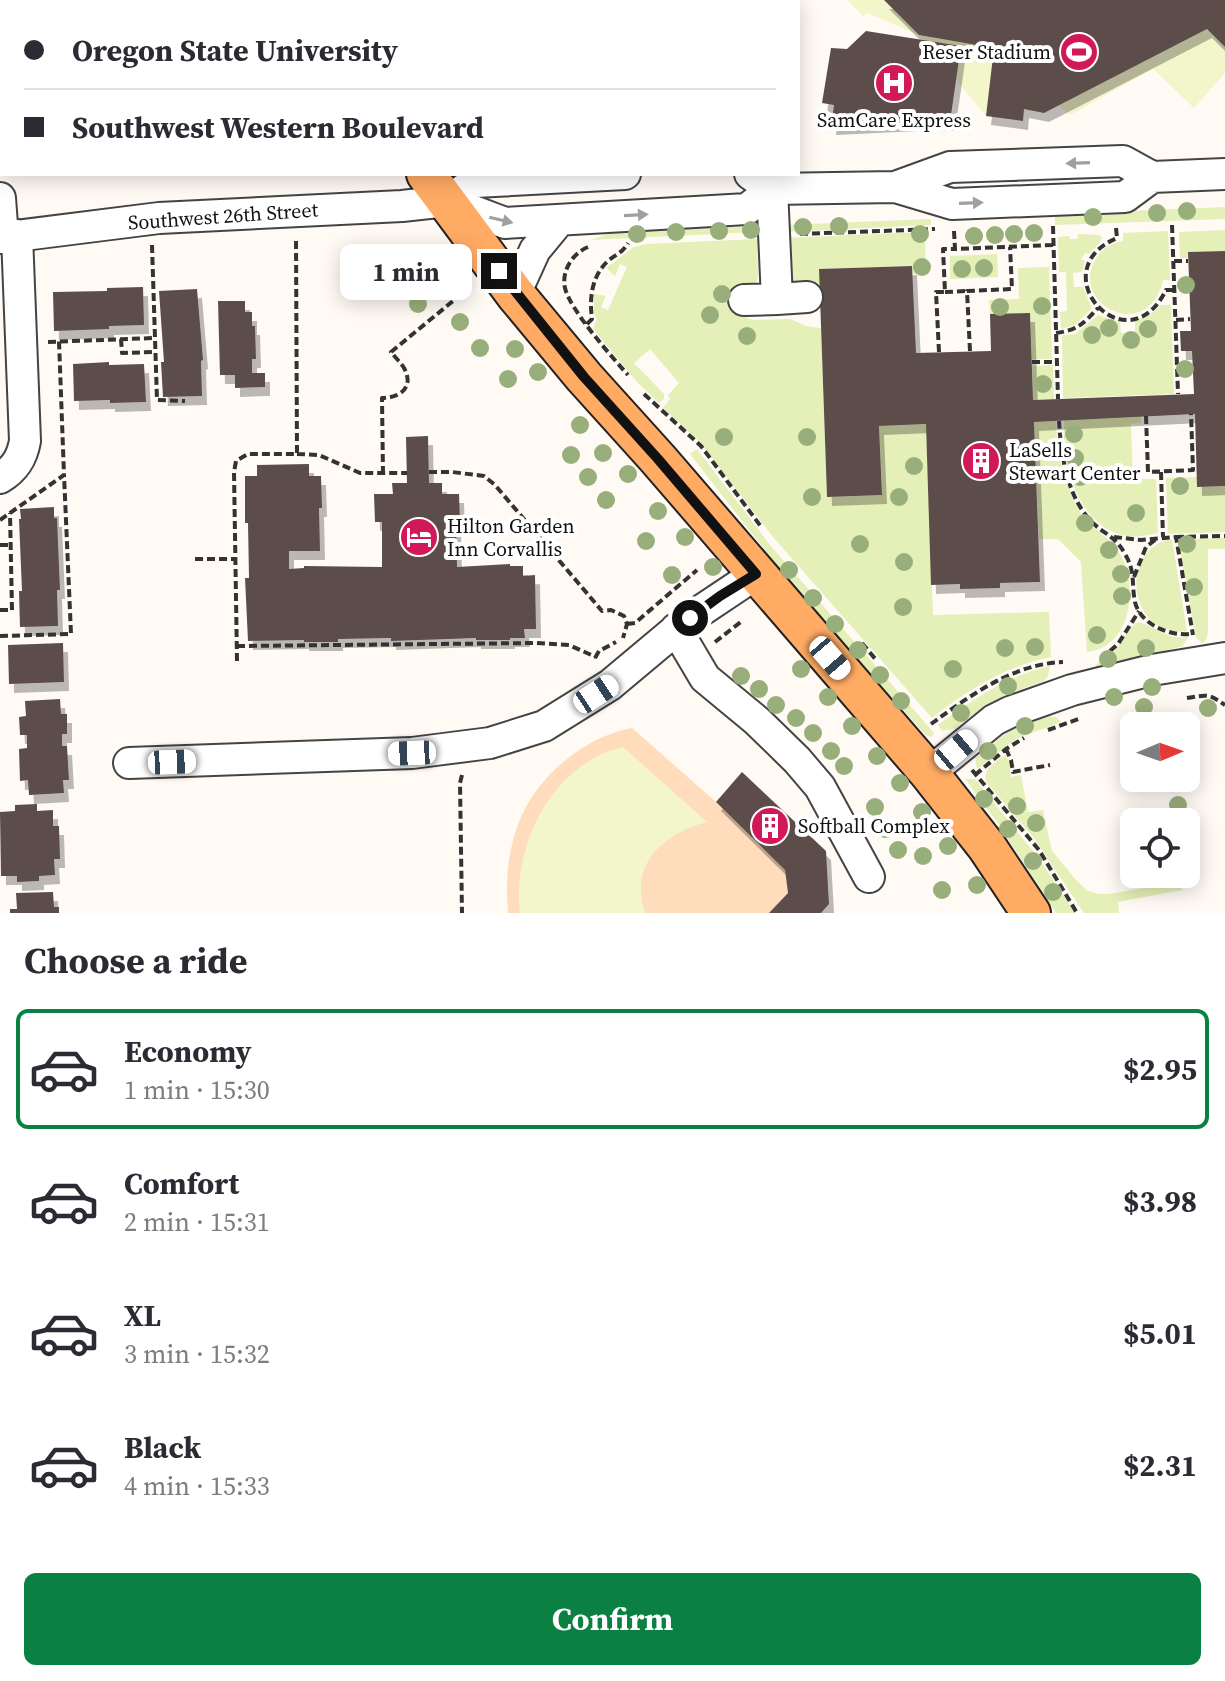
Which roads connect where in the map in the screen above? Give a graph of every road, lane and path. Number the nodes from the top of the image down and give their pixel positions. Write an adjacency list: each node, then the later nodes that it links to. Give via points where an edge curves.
1 (1225, 174): 3 (street)
2 (588, 176): 5 (street, Southwest 26th Street)
3 (1152, 177): 6 (street, one-way to 6, via 1123,161 950,167); 8 (street, via 1125,197)
4 (765, 179): 6 (street); 9 (street, Southwest 26th Street, one-way to 4, via 747,209); 13 (street)
5 (436, 187): 9 (street, Southwest 26th Street, one-way to 9, via 505,223); 14 (street, Southwest 26th Street, via 402,206 159,218); 26 (main road)
6 (895, 187): 8 (street, one-way to 8, via 952,204)
7 (0, 198): 14 (street)
8 (1052, 200): 35 (path)
9 (559, 221): 26 (street, via 535,250)
10 (1172, 225): 21 (path)
11 (1116, 228): 31 (path, via 1117,238 1095,251 1087,272 1089,293)
12 (939, 229): 13 (path)
13 (774, 235): 29 (street)
14 (7, 237): 58 (street, via 25,441 22,455)
15 (296, 237): 52 (path)
16 (614, 242): 34 (path, via 629,241 597,275)
17 (152, 245): 36 (path)
18 (592, 246): 34 (path, via 575,254 564,278 566,292)
19 (1010, 247): 24 (path, via 1012,289)
20 (955, 249): 25 (path, via 943,249)
21 (1174, 261): 22 (path); 23 (path)
22 (1188, 261)
23 (1175, 290): 31 (path, via 1166,290 1155,308 1136,318 1112,317); 33 (path)
24 (967, 291): 25 (path); 39 (path)
25 (945, 292): 41 (path, via 936,292)
26 (515, 294): 71 (main road)
27 (459, 296): 56 (path, via 391,352 408,380 399,396 382,398)
28 (807, 297): 29 (street)
29 (777, 299): 30 (street)
30 (744, 300)
31 (1098, 308): 35 (path, via 1079,328)
32 (1190, 319): 33 (path)
33 (1176, 320): 46 (path)
34 (587, 324): 44 (path)
35 (1056, 333): 43 (path)
36 (155, 338): 37 (path); 40 (path)
37 (121, 339): 38 (path); 40 (path, via 122,353)
38 (38, 342)
39 (970, 351)
40 (155, 352): 48 (path, via 157,400)
41 (939, 352)
42 (1032, 362): 43 (path)
43 (1057, 362): 47 (path)
44 (630, 378)
45 (637, 386): 60 (path, via 701,446)
46 (1178, 394)
47 (1058, 399)
48 (185, 401)
49 (1191, 414): 53 (path, via 1193,470)
50 (1146, 416): 53 (path, via 1148,472)
51 (1059, 421): 62 (path, via 1072,489 1096,527)
52 (297, 454): 56 (path, via 319,455 360,473); 69 (path, via 248,454 236,461)
53 (1161, 471): 63 (path)
54 (429, 472): 75 (path, via 484,476 602,611 617,611)
55 (407, 473): 56 (path)
56 (383, 474)
57 (64, 475): 77 (path, via 71,634)
58 (0, 478)
59 (10, 513): 67 (path)
60 (767, 535)
61 (1225, 536): 64 (path)
62 (1114, 537): 65 (path); 72 (path)
63 (1163, 537): 64 (path); 65 (path)
64 (1176, 537): 80 (path)
65 (1156, 538): 72 (path, via 1146,547)
66 (0, 545): 67 (path)
67 (11, 545): 73 (path, via 12,610)
68 (195, 559): 69 (path)
69 (235, 559): 79 (path)
70 (697, 570): 75 (path, via 635,623)
71 (756, 574): 76 (street); 93 (main road)
72 (1134, 577): 74 (path)
73 (0, 610)
74 (1139, 611): 80 (path, via 1160,629); 81 (path)
75 (627, 624): 82 (path, via 623,638)
76 (676, 629): 94 (street, via 582,704 544,726 490,743 412,753); 97 (street, via 705,678 757,721 820,787)
77 (0, 636)
78 (857, 638): 86 (path)
79 (236, 646): 82 (path, via 536,643 569,645); 83 (path)
80 (1205, 651): 93 (street, via 1010,712)
81 (1105, 654)
82 (596, 657): 85 (path)
83 (237, 661)
84 (1071, 662): 93 (path, via 1028,667 1003,677 931,724)
85 (591, 665)
86 (886, 671)
87 (1187, 698): 88 (path, via 1210,695)
88 (1225, 705)
89 (1084, 717): 90 (path)
90 (1040, 732)
91 (1032, 735): 92 (path)
92 (1006, 749): 95 (path, via 1013,772); 96 (path)
93 (942, 761): 96 (path); 98 (main road, via 987,847)
94 (129, 763)
95 (1050, 765)
96 (975, 775): 99 (path, via 1039,850)
97 (869, 877)
98 (1031, 913)
99 (1077, 913)

